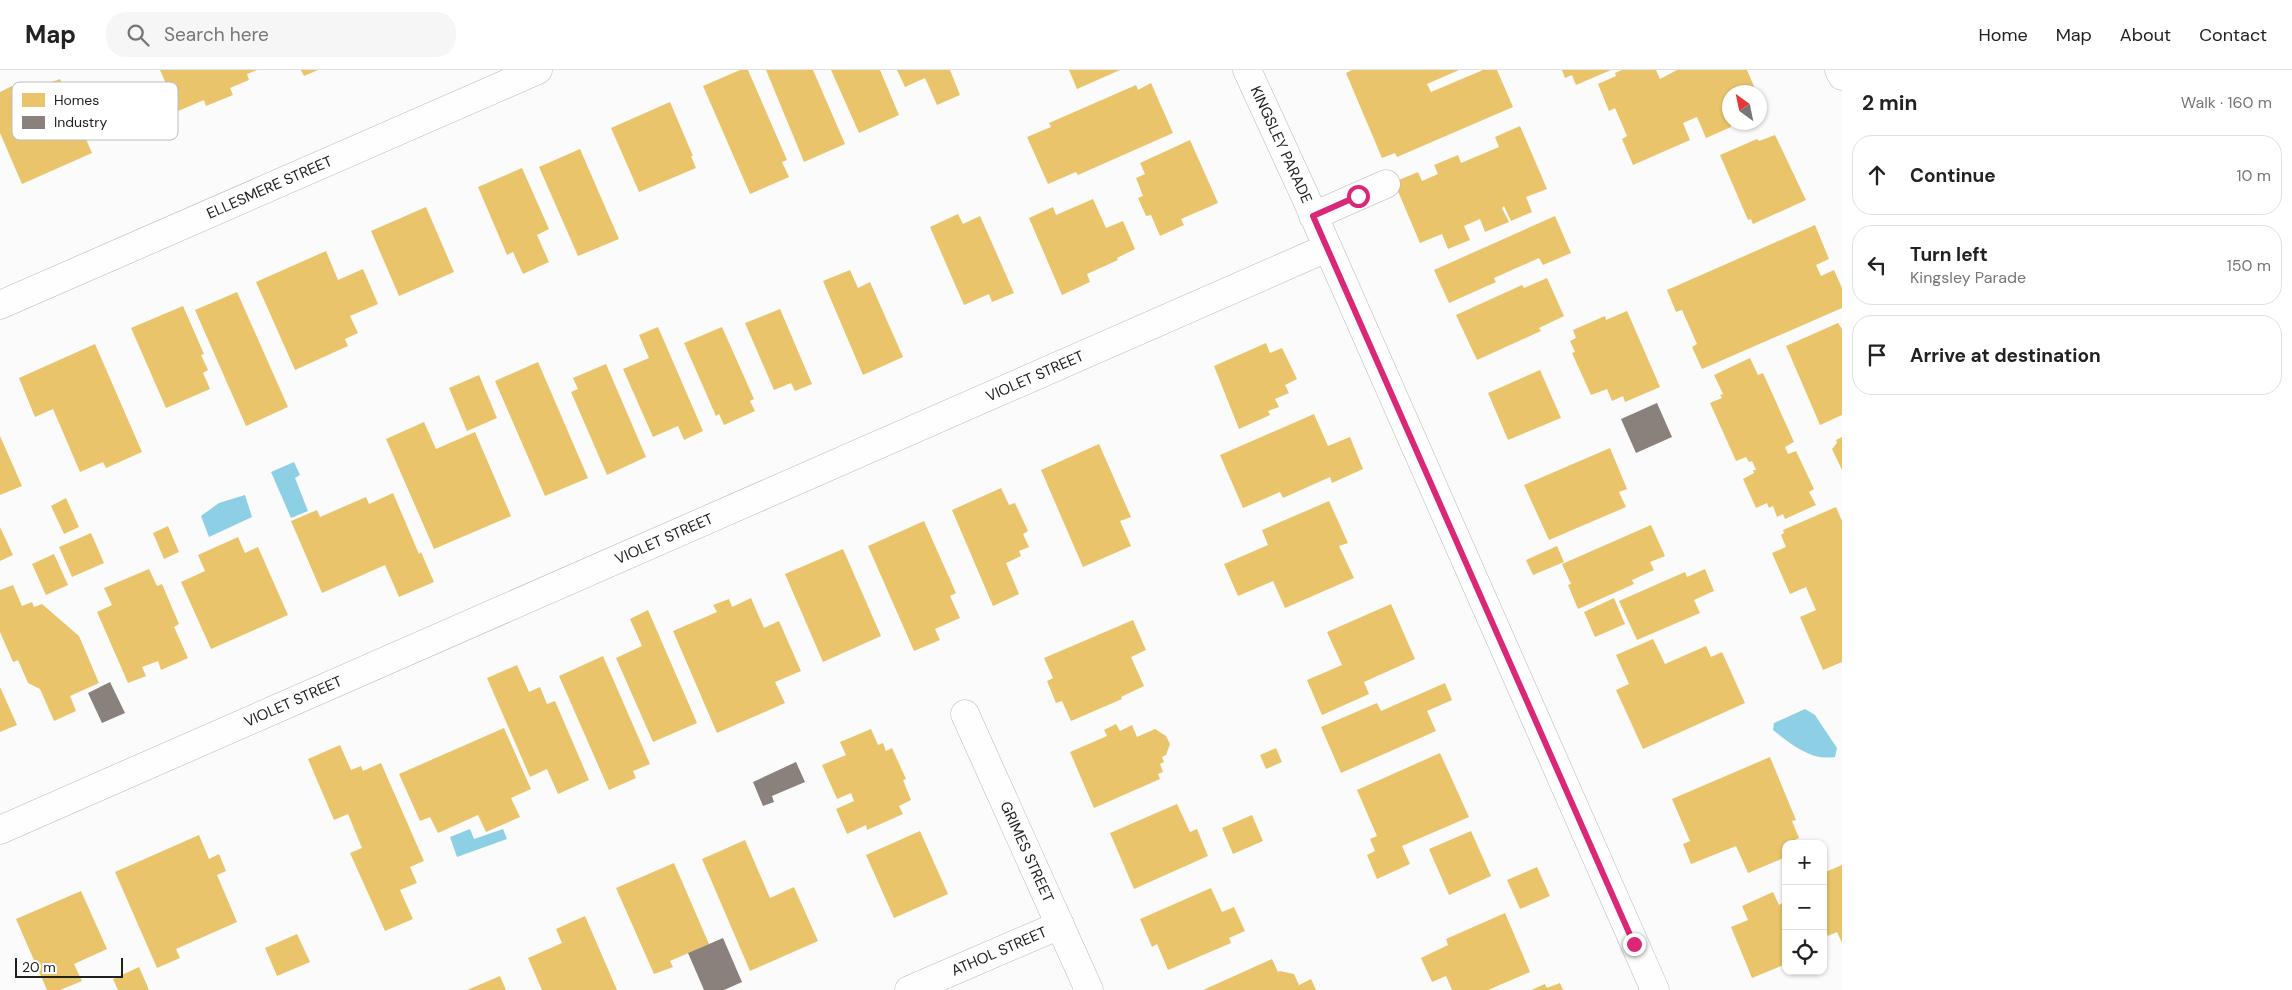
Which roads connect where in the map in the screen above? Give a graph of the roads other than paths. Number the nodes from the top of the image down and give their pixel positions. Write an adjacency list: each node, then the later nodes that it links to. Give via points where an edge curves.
1 (538, 70): 8 (street, ELLESMERE STREET)
2 (1247, 70): 6 (street, KINGSLEY PARADE)
3 (1839, 70): 4 (street)
4 (1842, 76)
5 (1386, 184): 6 (street)
6 (1313, 216): 7 (street, KINGSLEY PARADE)
7 (1327, 248): 10 (street, VIOLET STREET); 14 (street, KINGSLEY PARADE)
8 (0, 305)
9 (965, 714): 11 (street, GRIMES STREET)
10 (0, 830)
11 (1060, 925): 12 (street, ATHOL STREET); 13 (street, GRIMES STREET)
12 (910, 990)
13 (1088, 990)
14 (1655, 990)

